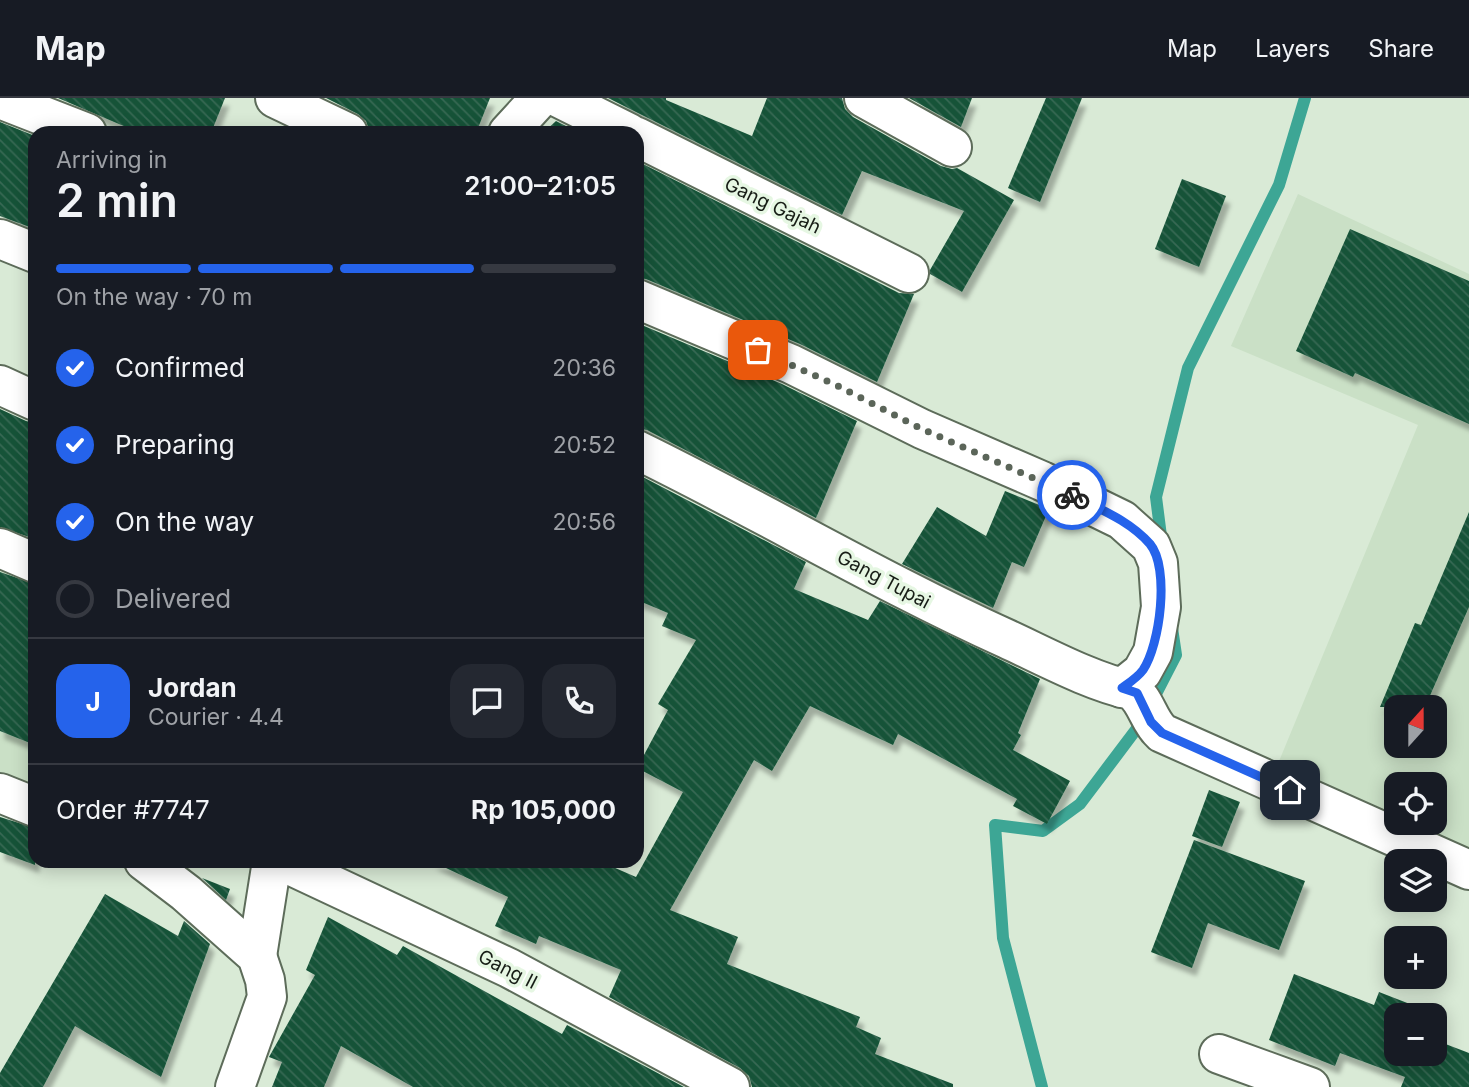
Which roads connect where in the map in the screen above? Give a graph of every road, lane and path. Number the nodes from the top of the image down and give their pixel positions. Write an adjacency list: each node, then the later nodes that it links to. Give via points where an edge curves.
1 (275, 98): 7 (street)
2 (540, 98): 8 (street)
3 (559, 98): 9 (street)
4 (864, 98): 11 (street)
5 (0, 99): 6 (street)
6 (68, 126)
7 (333, 126)
8 (514, 126)
9 (615, 126)
10 (644, 140): 14 (street, Gang Gajah)
11 (952, 147)
12 (0, 239): 13 (street)
13 (28, 250)
14 (909, 273)
15 (644, 302): 21 (street, via 792,364 1122,520 1152,546 1161,607 1153,652)
16 (0, 386): 17 (street)
17 (28, 398)
18 (644, 453): 21 (street, Gang Tupai, via 947,612)
19 (0, 548): 20 (street)
20 (28, 561)
21 (1130, 691): 27 (street, via 1162,733)
22 (0, 793): 23 (street)
23 (28, 804)
24 (153, 868): 28 (street)
25 (271, 868): 28 (street)
26 (296, 868): 31 (street, Gang II, via 509,968)
27 (1469, 870)
28 (257, 956): 30 (street, via 267,997)
29 (1219, 1054): 32 (street)
30 (235, 1087)
31 (730, 1087)
32 (1310, 1087)

